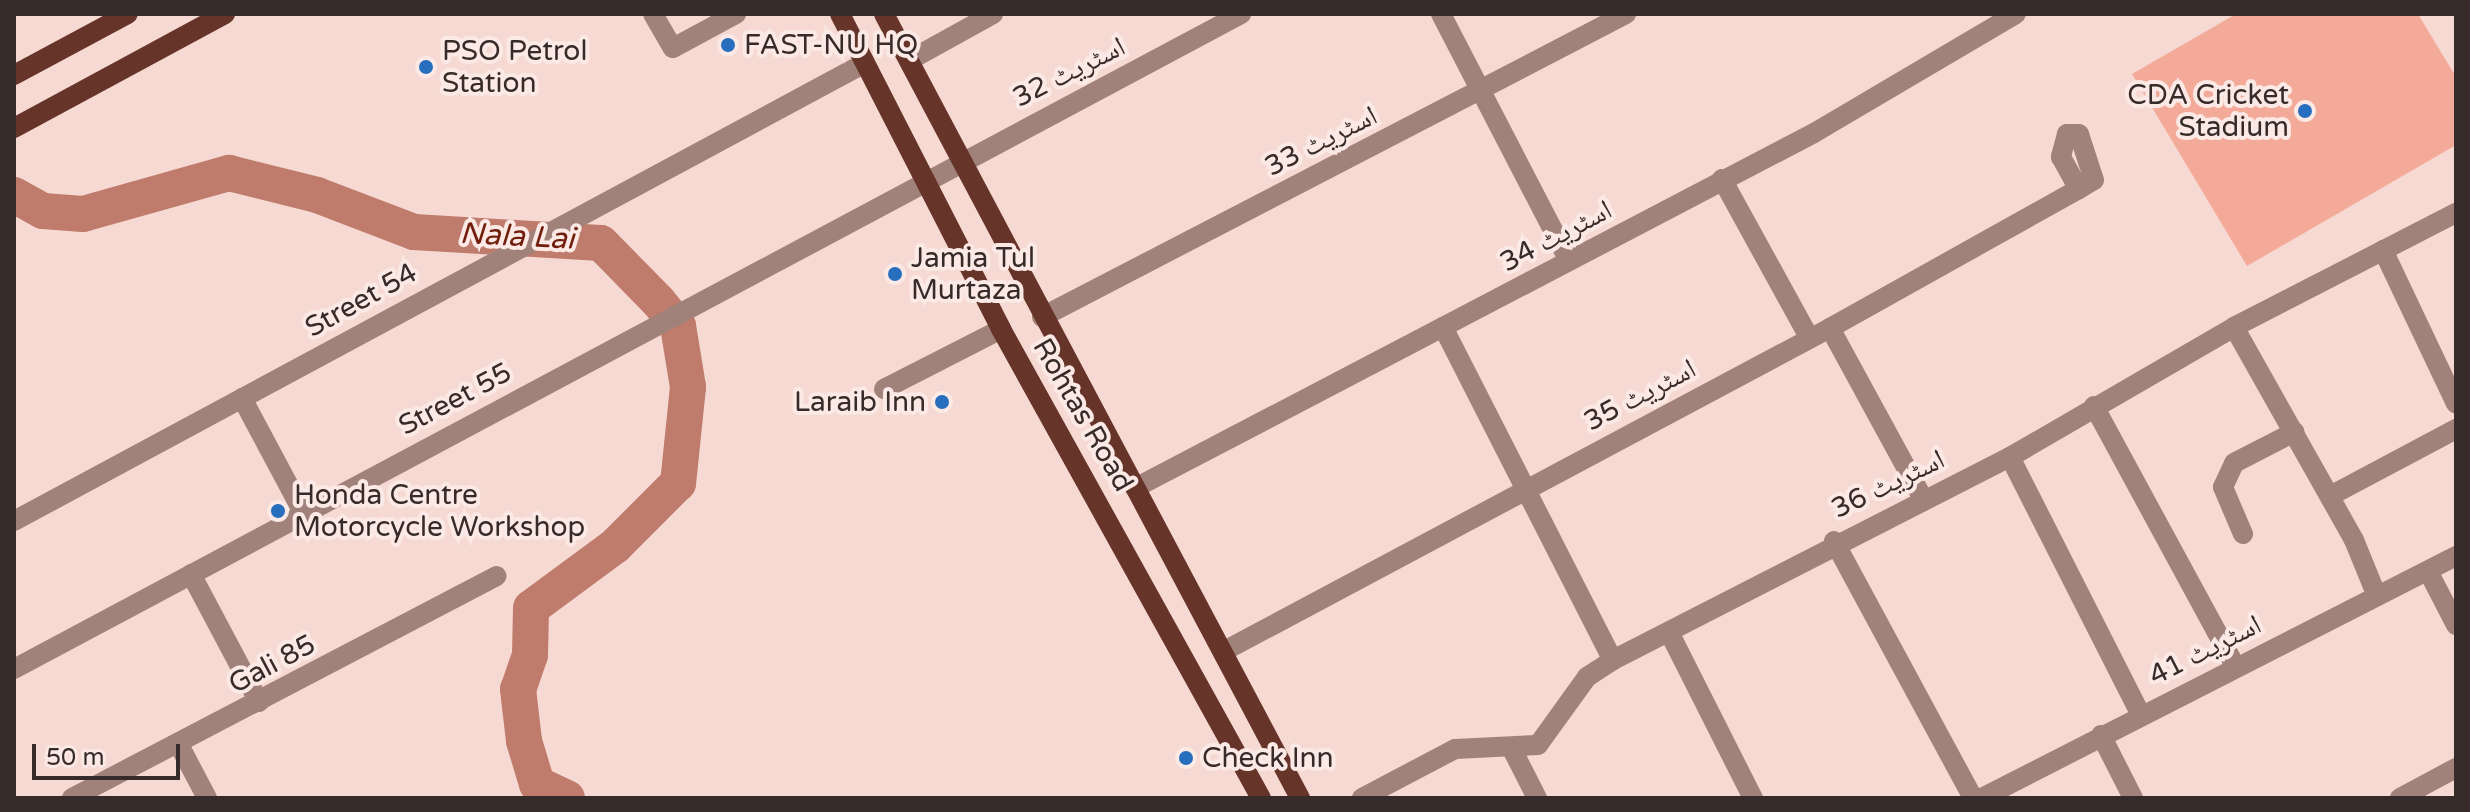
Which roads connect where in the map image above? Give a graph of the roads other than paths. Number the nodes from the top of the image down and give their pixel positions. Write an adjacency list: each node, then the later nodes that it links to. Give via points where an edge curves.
1 (128, 14): 15 (main road)
2 (225, 14): 12 (main road)
3 (653, 14): 4 (street, via 673,48)
4 (736, 14)
5 (840, 14): 14 (main road, Rohtas Road)
6 (884, 14): 13 (main road, Rohtas Road)
7 (993, 14): 13 (street)
8 (1241, 14): 18 (street, اسٹریٹ 32)
9 (1441, 14): 16 (street)
10 (1626, 14): 16 (street, اسٹریٹ 33)
11 (2003, 18): 19 (street, اسٹریٹ 34)
12 (198, 21): 17 (main road)
13 (910, 60): 18 (main road, Rohtas Road)
14 (865, 63): 20 (main road, Rohtas Road); 32 (street, Street 54, via 574,214)
15 (23, 70)
16 (1484, 88): 24 (street); 25 (street, اسٹریٹ 33)
17 (14, 128)
18 (964, 158): 20 (street, اسٹریٹ 32); 25 (main road, Rohtas Road)
19 (1722, 179): 24 (street, اسٹریٹ 34); 30 (street)
20 (925, 182): 29 (main road, Rohtas Road); 42 (street, Street 55)
21 (2079, 189): 28 (street, اسٹریٹ 35)
22 (2456, 213): 23 (street, اسٹریٹ 36)
23 (2383, 250): 27 (street, اسٹریٹ 36); 33 (street)
24 (1569, 261): 26 (street, اسٹریٹ 34)
25 (1042, 317): 38 (main road, Rohtas Road)
26 (1443, 327): 38 (street, اسٹریٹ 34); 39 (street)
27 (2234, 327): 34 (street, اسٹریٹ 36); 36 (street)
28 (1830, 328): 30 (street, اسٹریٹ 35); 41 (street)
29 (1001, 329): 31 (street); 65 (main road, Rohtas Road)
30 (1809, 337): 39 (street, اسٹریٹ 35)
31 (884, 389)
32 (242, 398): 42 (street); 43 (street, Street 54)
33 (2456, 404)
34 (2094, 406): 37 (street, اسٹریٹ 36); 55 (street)
35 (2456, 429): 40 (street)
36 (2294, 432): 40 (street); 44 (street, via 2234,463 2223,487)
37 (2010, 457): 41 (street, اسٹریٹ 36); 58 (street)
38 (1135, 488): 53 (main road, Rohtas Road)
39 (1526, 488): 53 (street, اسٹریٹ 35); 54 (street)
40 (2330, 496): 50 (street)
41 (1922, 497): 45 (street, اسٹریٹ 36)
42 (304, 514): 48 (street, Street 55)
43 (14, 521)
44 (2243, 534)
45 (1834, 541): 52 (street, اسٹریٹ 36); 70 (street)
46 (2456, 556): 47 (street, اسٹریٹ 41)
47 (2428, 571): 50 (street, اسٹریٹ 41); 51 (street)
48 (191, 574): 56 (street, Street 55); 57 (street)
49 (496, 576): 57 (street, Gali 85)
50 (2376, 594): 55 (street, اسٹریٹ 41)
51 (2456, 625)
52 (1669, 632): 54 (street, اسٹریٹ 36); 69 (street)
53 (1226, 650): 66 (main road, Rohtas Road)
54 (1613, 660): 61 (street, اسٹریٹ 36, via 1587,677 1538,745)
55 (2235, 666): 58 (street, اسٹریٹ 41)
56 (14, 669)
57 (259, 702): 60 (street, Gali 85)
58 (2141, 715): 59 (street, اسٹریٹ 41)
59 (2101, 735): 71 (street, اسٹریٹ 41); 72 (street)
60 (178, 743): 63 (street, Gali 85); 64 (street)
61 (1512, 749): 67 (street, اسٹریٹ 36, via 1455,749); 68 (street)
62 (2456, 768): 73 (street)
63 (72, 798)
64 (207, 798)
65 (1261, 798)
66 (1300, 798)
67 (1362, 798)
68 (1537, 798)
69 (1753, 798)
70 (1973, 798)
71 (1982, 798)
72 (2133, 798)
73 (2400, 798)

